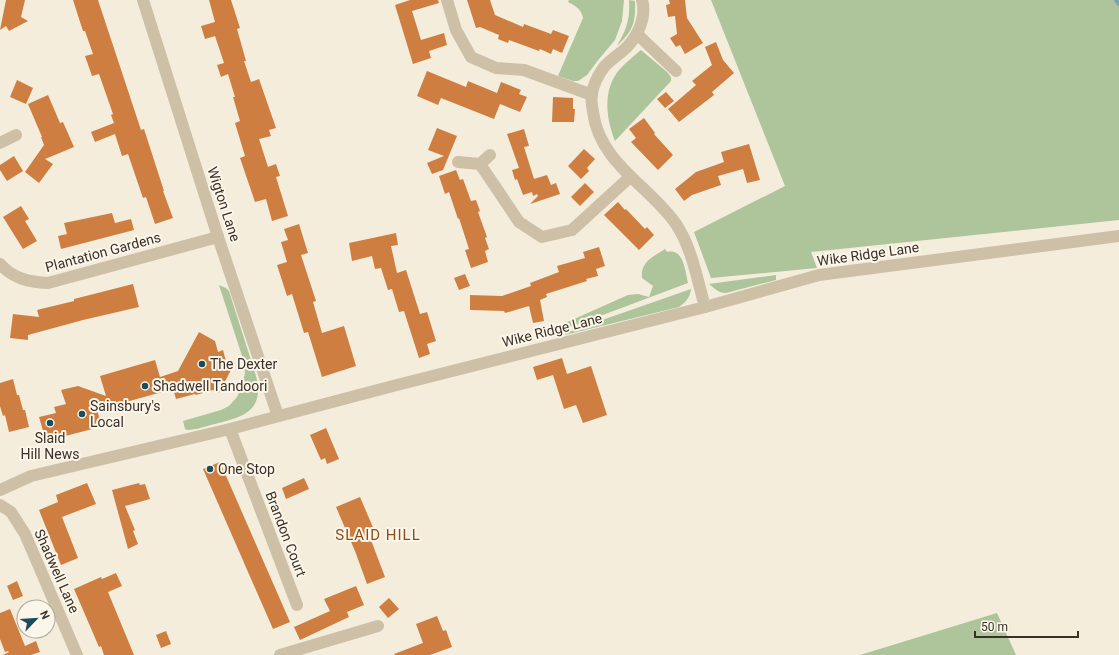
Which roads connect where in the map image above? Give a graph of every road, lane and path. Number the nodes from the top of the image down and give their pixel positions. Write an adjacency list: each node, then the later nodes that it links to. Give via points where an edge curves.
1 (143, 0): 14 (street, Wigton Lane)
2 (447, 0): 6 (street, via 456,30 471,57 496,68 524,70)
3 (642, 0): 4 (street, via 643,20)
4 (637, 34): 5 (street); 6 (street, via 627,47 604,67 595,82)
5 (676, 71)
6 (592, 94): 12 (street, via 593,113 599,136 614,159)
7 (16, 135): 8 (street)
8 (0, 143)
9 (490, 155): 11 (street)
10 (458, 162): 11 (street)
11 (480, 164): 12 (street, via 519,222 542,237 572,230)
12 (630, 176): 16 (street, via 654,199 682,233)
13 (1119, 236): 16 (street, Wike Ridge Lane, via 819,275)
14 (218, 237): 15 (street, Plantation Gardens, via 48,283 18,278); 17 (street, Wigton Lane)
15 (0, 264)
16 (705, 307): 17 (street, Wike Ridge Lane)
17 (278, 416): 18 (street, Wike Ridge Lane)
18 (230, 429): 19 (street, Wike Ridge Lane, via 31,476); 21 (street, Brandon Court)
19 (0, 490)
20 (0, 506): 23 (street, Shadwell Lane, via 11,512 25,534)
21 (297, 604)
22 (378, 626): 24 (street)
23 (77, 655)
24 (280, 655)

